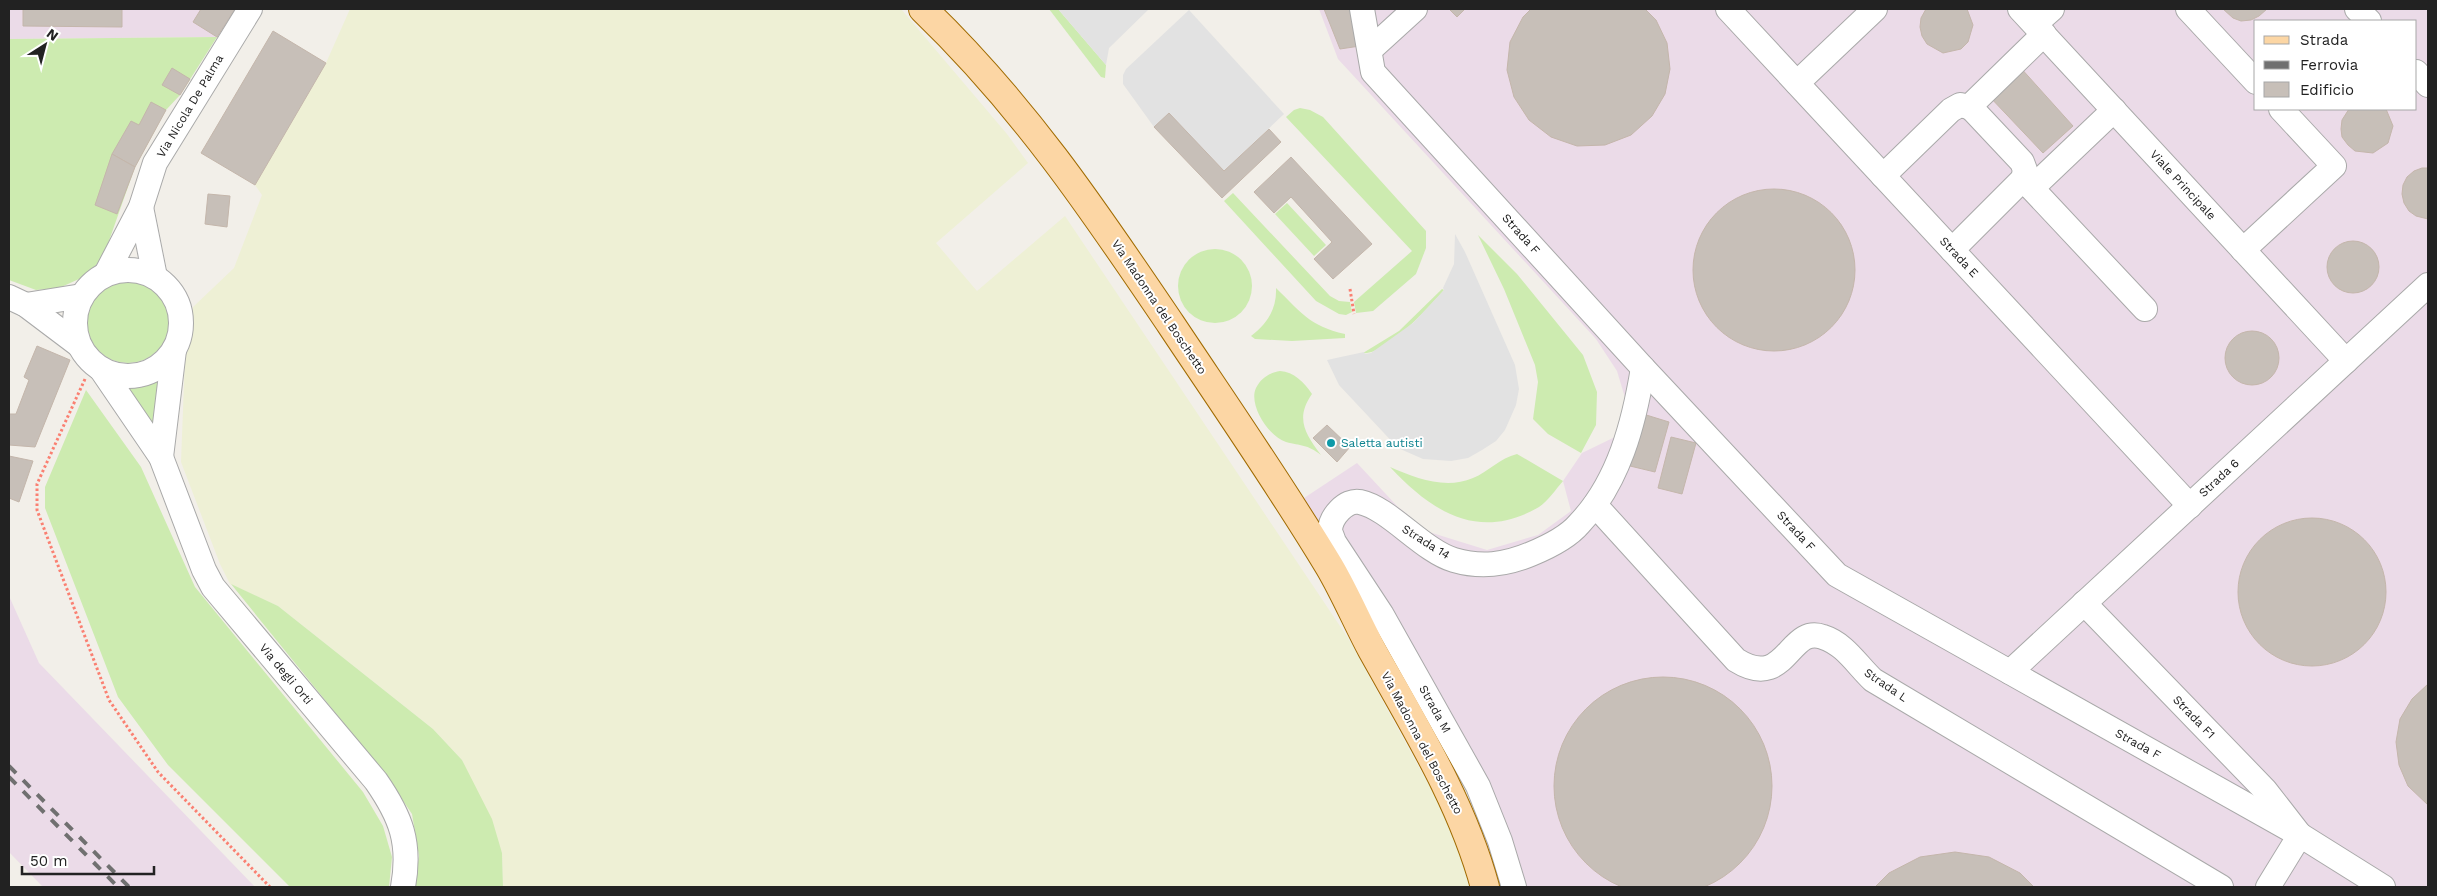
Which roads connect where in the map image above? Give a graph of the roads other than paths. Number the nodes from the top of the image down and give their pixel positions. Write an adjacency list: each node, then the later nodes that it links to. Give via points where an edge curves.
1 (250, 9): 21 (street, Via Nicola De Palma, via 154,164)
2 (922, 9): 42 (main road, Via Madonna del Boschetto, via 1040,162 1312,566 1361,629 1454,800 1476,852)
3 (1362, 9): 11 (street, Strada F)
4 (1728, 9): 14 (street, Strada E)
5 (1875, 9): 14 (street)
6 (2188, 9): 13 (street)
7 (2357, 9): 10 (street)
8 (1408, 11): 11 (street)
9 (2038, 19): 16 (street); 17 (street, Viale Principale)
10 (2368, 20)
11 (1370, 50): 33 (street, Strada F, via 1373,72)
12 (2417, 73): 15 (street)
13 (2254, 80)
14 (1797, 83): 19 (street, Strada E)
15 (2428, 85)
16 (1969, 107): 19 (street, via 1960,105 1951,110); 20 (street, via 2022,162)
17 (2114, 110): 20 (street); 23 (street, Viale Principale)
18 (2282, 110): 23 (street, via 2334,166)
19 (1883, 176): 22 (street, Strada E)
20 (2028, 183): 22 (street); 29 (street)
21 (141, 208): 24 (street, Via Nicola De Palma); 25 (street, Via Nicola De Palma)
22 (1952, 250): 36 (street, Strada E)
23 (2243, 250): 32 (street, Viale Principale)
24 (106, 274): 25 (street, via 122,270 139,271); 27 (street, via 92,283)
25 (155, 277): 30 (street, via 168,287 177,302 181,318 180,335)
26 (2428, 285): 32 (street, Strada 6)
27 (82, 296): 28 (street, Via degli Orti); 31 (street, via 76,312 75,329)
28 (17, 301): 31 (street, Via degli Orti)
29 (2145, 309)
30 (174, 350): 31 (street, via 157,368 134,377 117,376); 34 (street, Via degli Orti)
31 (91, 359): 34 (street, Via degli Orti)
32 (2346, 361): 36 (street, Strada 6)
33 (1643, 368): 35 (street, Strada 14, via 1628,438); 39 (street, Strada F, via 1837,575)
34 (161, 457): 41 (street, Via degli Orti, via 213,587 389,800 405,838)
35 (1595, 505): 37 (street, Strada 14, via 1578,526 1549,546 1516,561 1486,566 1452,559 1362,502 1348,504 1334,518 1330,531); 44 (street, Strada L, via 1736,660 1747,667 1770,668 1798,642 1822,636 1847,651 1873,680)
36 (2190, 506): 38 (street, Strada 6)
37 (1334, 542): 43 (street, Strada M, via 1382,615 1478,786)
38 (2084, 603): 39 (street, Strada 6); 40 (street, Strada F1, via 2264,790)
39 (2010, 672): 40 (street, Strada F)
40 (2300, 834): 45 (street); 46 (street, Strada F)
41 (403, 887)
42 (1485, 887)
43 (1514, 887)
44 (2221, 887)
45 (2268, 887)
46 (2383, 887)

